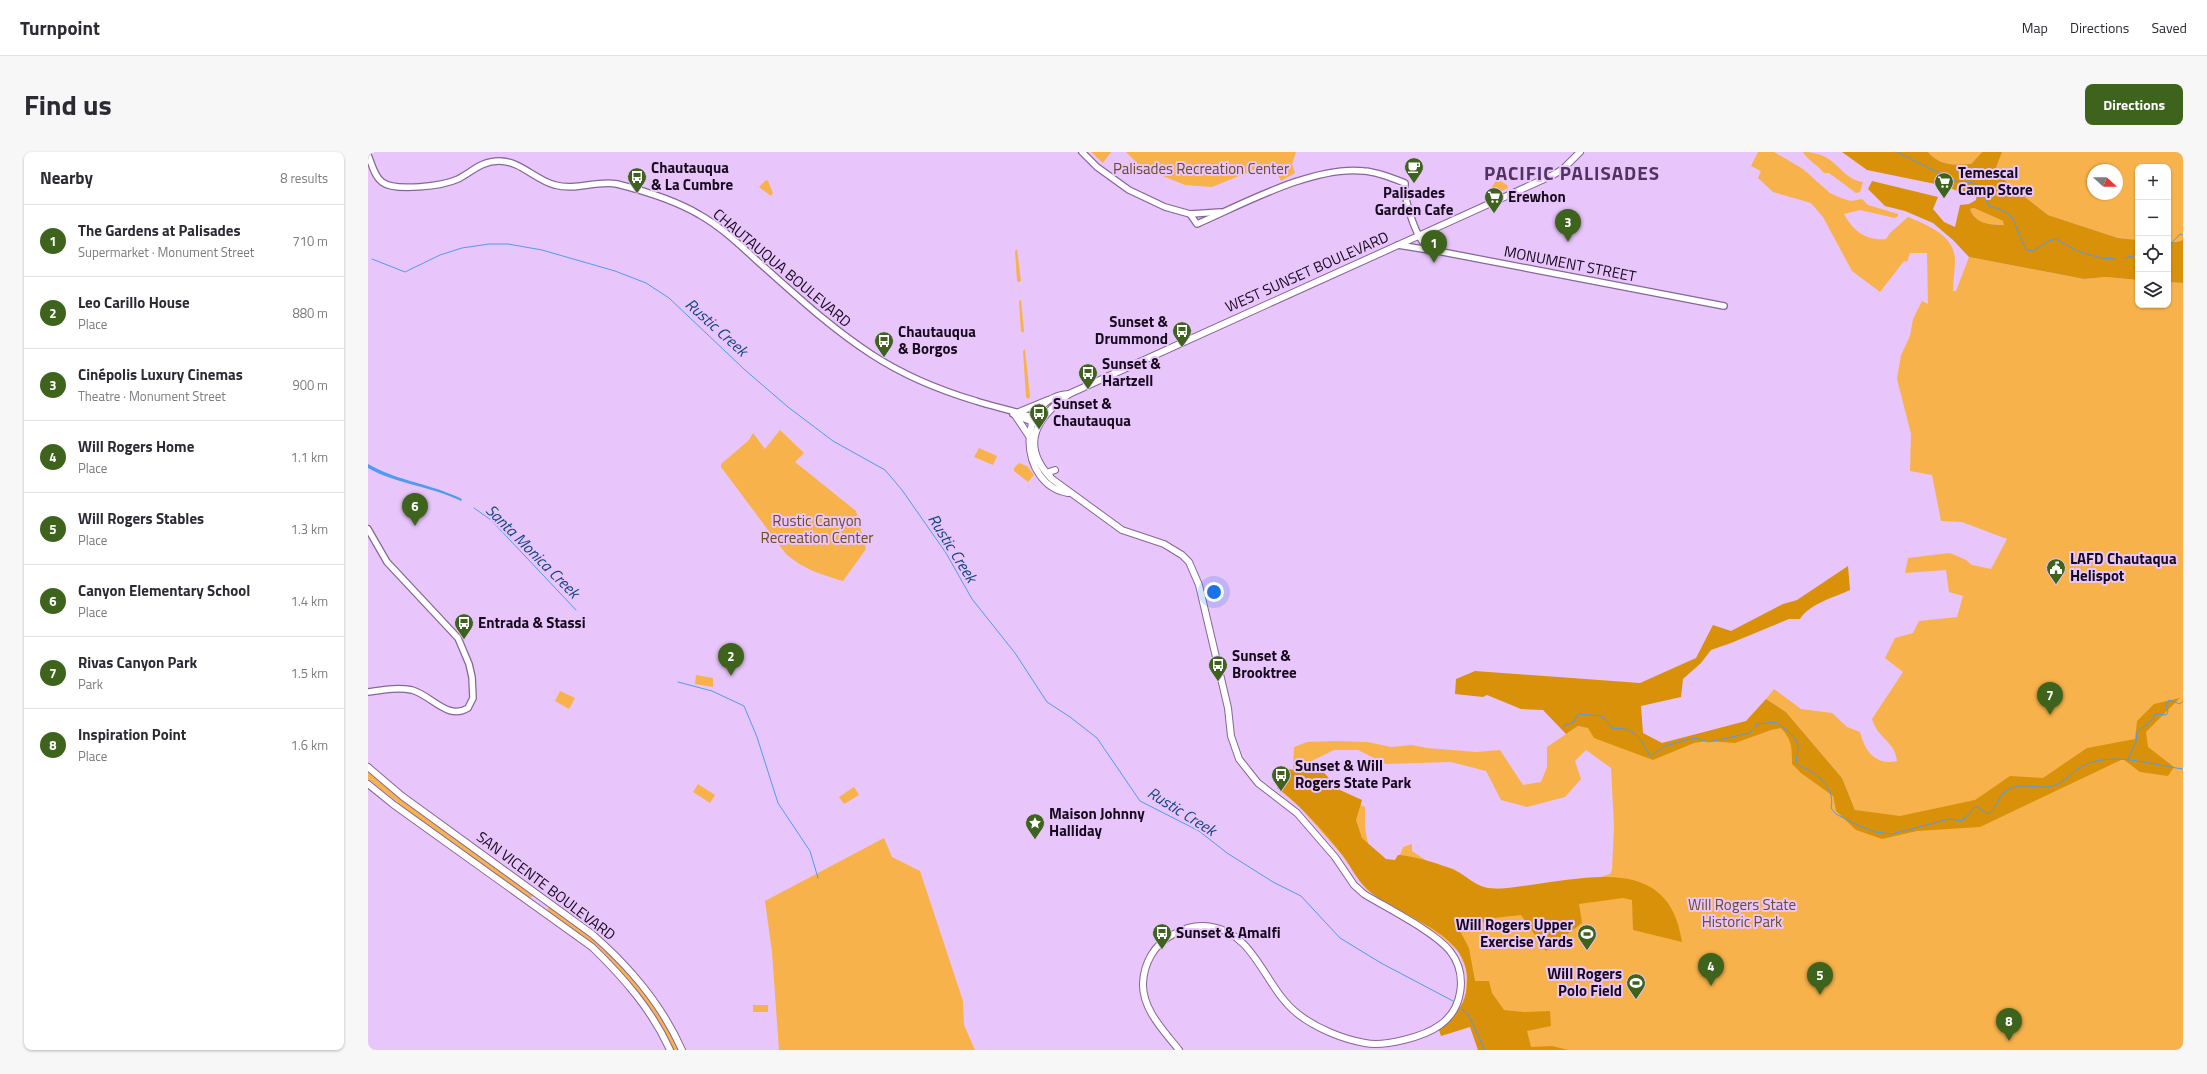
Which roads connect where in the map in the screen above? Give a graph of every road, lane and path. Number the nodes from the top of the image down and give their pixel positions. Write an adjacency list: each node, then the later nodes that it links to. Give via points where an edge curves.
1 (1082, 152): 5 (street, via 1096,167 1129,190 1165,207)
2 (1577, 153): 6 (main road, WEST SUNSET BOULEVARD, via 1563,169 1553,175)
3 (368, 155): 12 (street, CHAUTAUQUA BOULEVARD, via 377,176 383,183 392,187 441,185 455,181 481,164 504,161 556,185 575,186 602,182 616,184 688,208 715,225 823,320 872,355 932,386)
4 (1225, 212): 5 (street); 5 (street, via 1197,224); 6 (street, via 1330,171 1364,171 1405,183 1408,209)
5 (1190, 214)
6 (1420, 235): 7 (main road, WEST SUNSET BOULEVARD); 8 (street, via 1424,245)
7 (1398, 245): 8 (street, MONUMENT STREET); 10 (main road, WEST SUNSET BOULEVARD)
8 (1432, 250): 9 (street, MONUMENT STREET)
9 (1724, 306)
10 (1069, 394): 11 (main road, WEST SUNSET BOULEVARD, via 1061,394); 13 (main road, WEST SUNSET BOULEVARD)
11 (1051, 400): 12 (main road); 13 (main road, WEST SUNSET BOULEVARD)
12 (1017, 414): 13 (street, CHAUTAUQUA BOULEVARD); 14 (main road)
13 (1036, 422): 14 (main road); 16 (main road, via 1034,443 1037,458)
14 (1029, 436): 17 (main road, via 1029,450 1038,472 1053,487)
15 (1055, 470): 16 (main road, via 1049,472)
16 (1052, 480): 17 (main road)
17 (1069, 494): 24 (main road, via 1122,530 1164,544 1189,562 1199,585 1228,708 1231,736 1244,767 1258,783 1297,813 1364,894 1444,944 1457,961 1461,974 1457,1004 1440,1026 1395,1042 1366,1043 1328,1031 1297,1014 1277,992 1251,952 1235,936 1204,925 1192,927 1171,935 1156,948 1149,959 1144,977 1144,995 1148,1006)
18 (368, 529): 19 (street, via 387,562 458,638 469,664 473,695 468,708 455,712 414,691 400,688)
19 (368, 692)
20 (368, 767): 23 (main road, SAN VICENTE BOULEVARD, via 402,796 608,948 648,993)
21 (368, 784): 22 (main road, via 592,947 620,974 635,993)
22 (670, 1050)
23 (682, 1050)
24 (1179, 1050)

